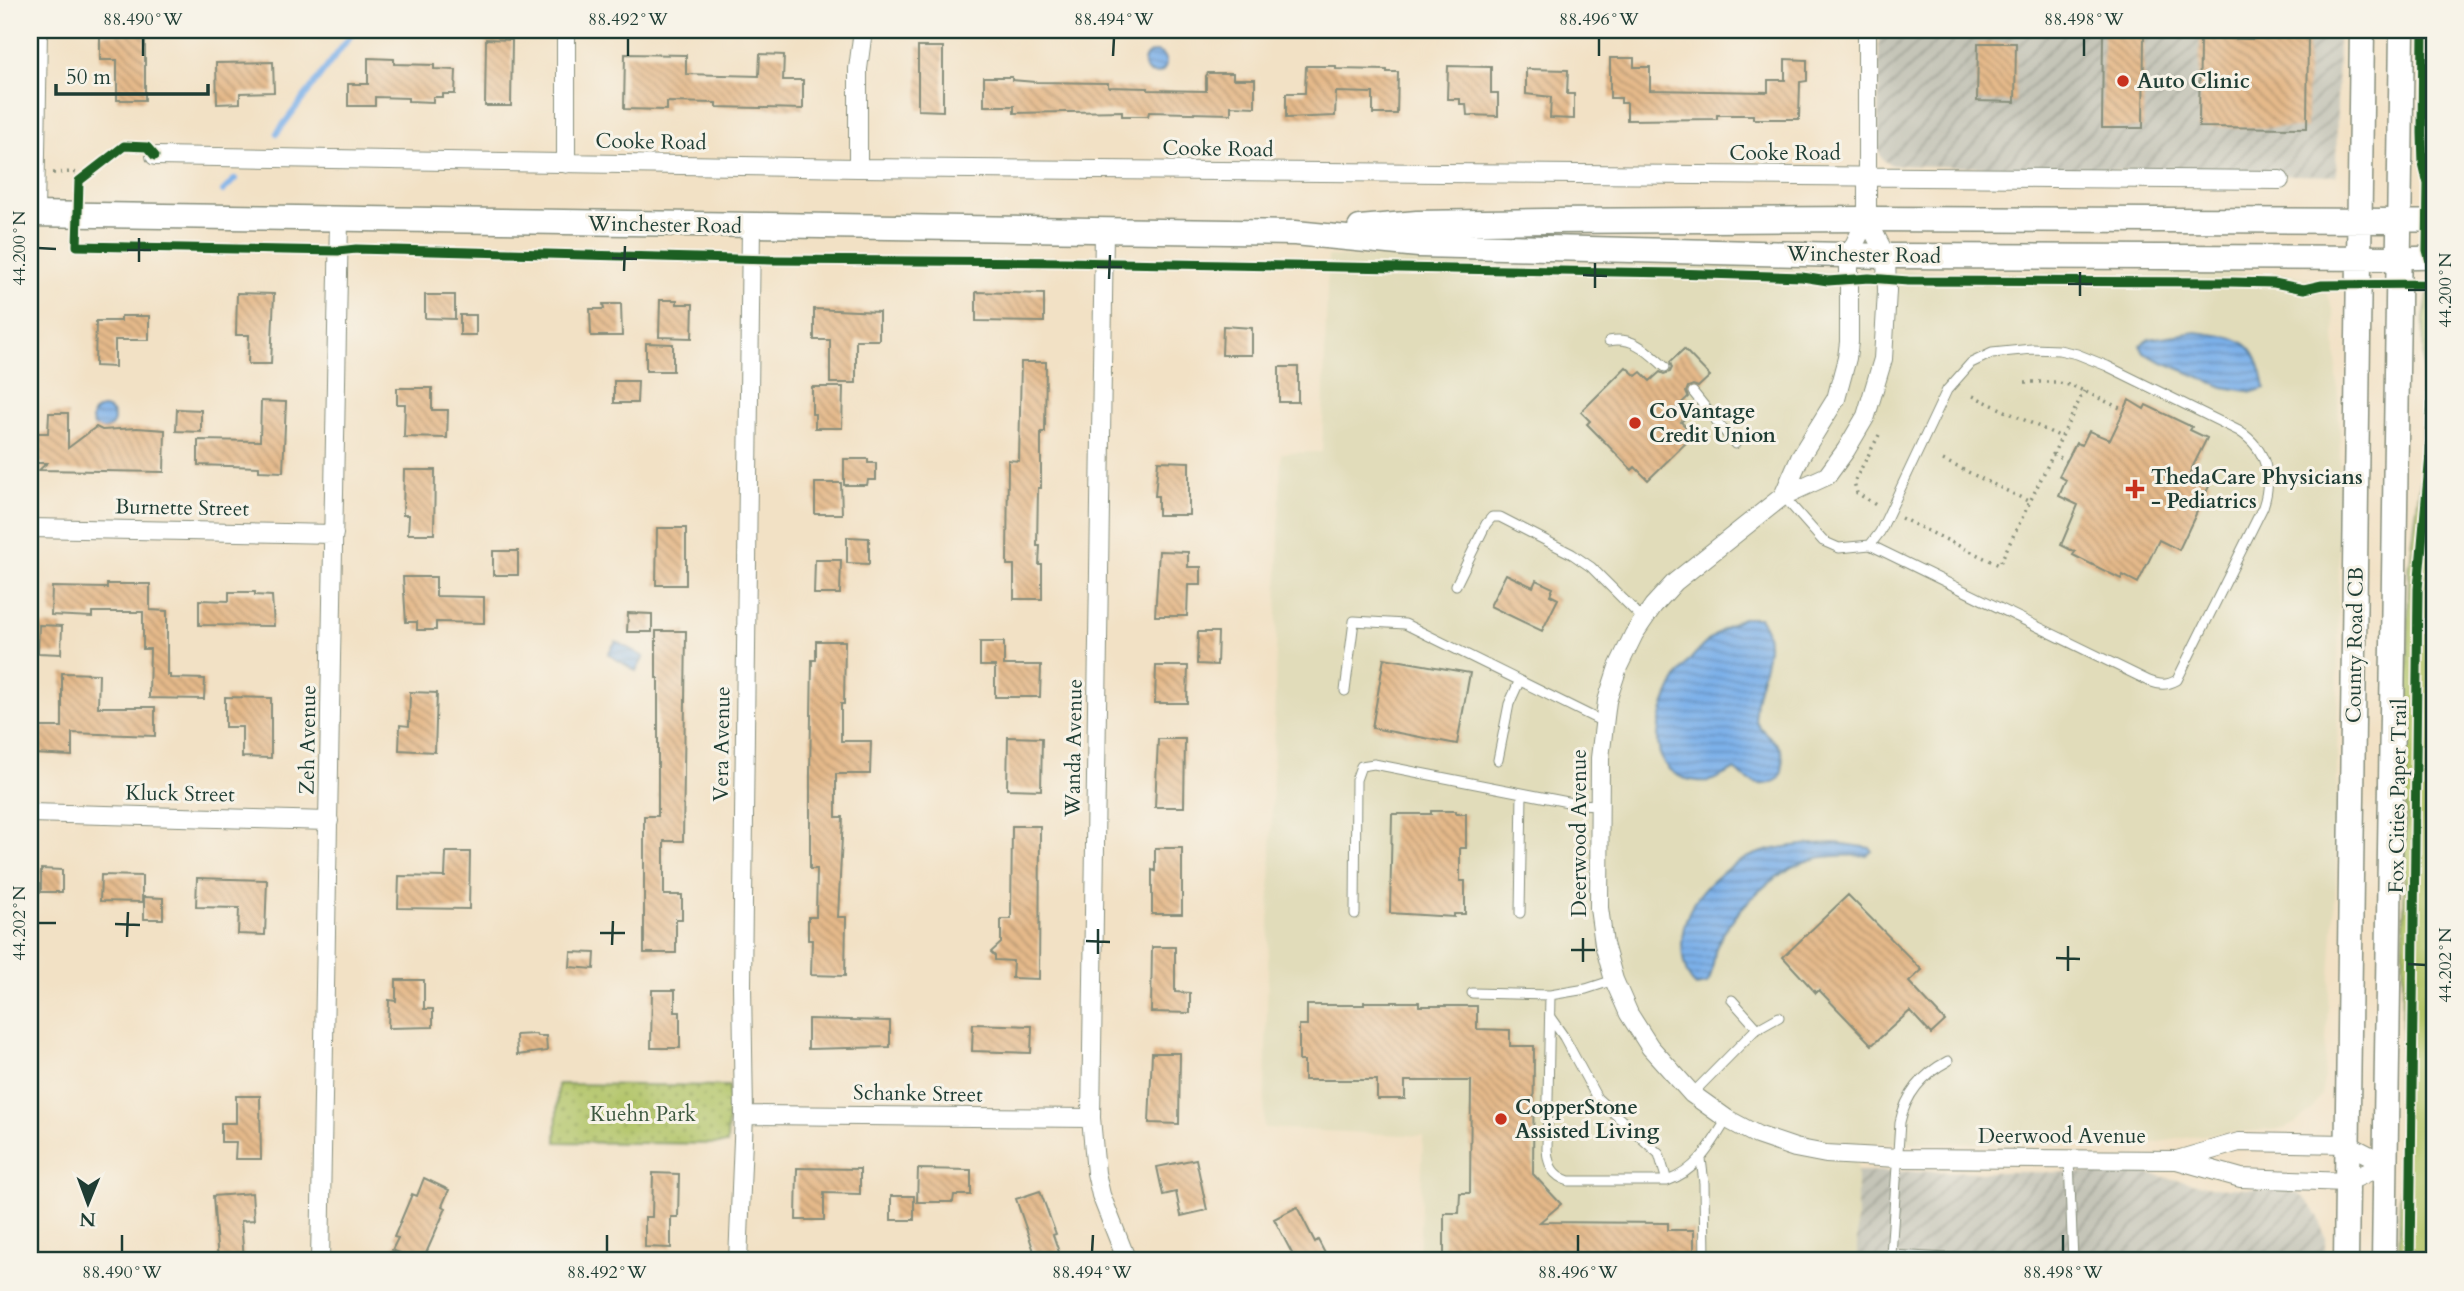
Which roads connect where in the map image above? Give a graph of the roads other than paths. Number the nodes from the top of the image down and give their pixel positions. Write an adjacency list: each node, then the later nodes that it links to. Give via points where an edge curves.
1 (38, 30): 12 (street)
2 (566, 30): 8 (street)
3 (863, 30): 9 (street, via 858,69)
4 (1867, 30): 10 (street)
5 (2362, 30): 15 (main road, County Road CB)
6 (2402, 30): 16 (main road, County Road CB)
7 (155, 156): 8 (street, Cooke Road)
8 (566, 164): 9 (street, Cooke Road)
9 (858, 168): 10 (street, Cooke Road)
10 (1867, 177): 11 (street, Cooke Road); 14 (street)
11 (2280, 180)
12 (31, 214): 13 (main road, Winchester Road)
13 (339, 219): 18 (main road, Winchester Road); 32 (street, Zeh Avenue)
14 (1867, 219): 15 (main road, Winchester Road); 20 (main road, Winchester Road, via 1417,223); 21 (street, Deerwood Avenue); 22 (street, Deerwood Avenue)
15 (2359, 220): 16 (main road, Winchester Road); 24 (main road, County Road CB)
16 (2398, 221): 17 (street, Winchester Road); 25 (main road, County Road CB)
17 (2434, 222)
18 (751, 226): 19 (main road, Winchester Road); 55 (street, Vera Avenue)
19 (1104, 231): 20 (main road, Winchester Road); 56 (street, Wanda Avenue)
20 (1295, 233): 21 (main road, Winchester Road, via 1419,245)
21 (1849, 255): 22 (main road, Winchester Road); 30 (street, Deerwood Avenue, via 1849,342 1843,374 1836,399 1800,457)
22 (1886, 256): 24 (main road, Winchester Road); 30 (street, Deerwood Avenue, via 1885,340 1866,416 1827,477)
23 (2434, 257): 25 (street, Winchester Road)
24 (2359, 258): 25 (main road, Winchester Road); 58 (main road, County Road CB)
25 (2399, 258): 63 (main road, County Road CB)
26 (1609, 341): 27 (lane, via 1641,346)
27 (1665, 367)
28 (1693, 393): 29 (lane)
29 (1735, 444)
30 (1783, 496): 33 (lane, via 1823,541 1839,548); 35 (street, Deerwood Avenue, via 1675,582)
31 (30, 528): 32 (street, Burnette Street)
32 (334, 534): 43 (street, Zeh Avenue)
33 (1870, 545): 33 (lane, via 1947,390 1971,363 1992,353 2059,350 2107,366 2239,431 2258,447 2267,467 2263,507 2177,680 2169,684 2149,681)
34 (1456, 585): 35 (lane, via 1486,524 1492,517 1500,517 1591,567)
35 (1644, 620): 38 (street, Deerwood Avenue, via 1618,667)
36 (1519, 682): 37 (lane, via 1405,624 1354,621); 38 (lane); 39 (lane, via 1509,704)
37 (1345, 691)
38 (1603, 722): 41 (street, Deerwood Avenue)
39 (1498, 760)
40 (1522, 793): 41 (lane); 44 (lane); 45 (lane, via 1374,764 1361,766 1356,780)
41 (1599, 805): 46 (street, Deerwood Avenue, via 1599,908)
42 (30, 813): 43 (street, Kluck Street)
43 (329, 821): 67 (street, Zeh Avenue)
44 (1520, 913)
45 (1355, 914)
46 (1614, 980): 48 (lane); 54 (street, Deerwood Avenue, via 1650,1047)
47 (1472, 993): 48 (lane)
48 (1550, 995): 50 (lane)
49 (1732, 1000): 52 (lane)
50 (1550, 1017): 64 (lane, via 1597,1098 1659,1154); 64 (lane, via 1548,1159 1552,1170 1569,1181)
51 (1779, 1017): 52 (lane)
52 (1758, 1029): 54 (lane)
53 (1948, 1061): 59 (lane, via 1934,1068 1909,1094 1900,1122)
54 (1692, 1094): 57 (street, Deerwood Avenue)
55 (744, 1115): 56 (street, Schanke Street); 68 (street, Vera Avenue)
56 (1091, 1118): 69 (street, Wanda Avenue, via 1101,1195)
57 (1727, 1119): 59 (street, Deerwood Avenue, via 1795,1149); 60 (lane)
58 (2347, 1144): 62 (street, Deerwood Avenue, via 2239,1142); 63 (street, Deerwood Avenue); 65 (main road, County Road CB)
59 (1898, 1158): 61 (street, Deerwood Avenue); 66 (lane, via 1891,1255)
60 (1701, 1159): 64 (lane); 70 (lane)
61 (2069, 1159): 62 (street, Deerwood Avenue); 72 (lane)
62 (2177, 1160): 65 (street, Deerwood Avenue, via 2241,1178)
63 (2386, 1164): 65 (street, Deerwood Avenue); 74 (main road, County Road CB)
64 (1667, 1181)
65 (2347, 1182): 73 (main road, County Road CB)
66 (1948, 1259): 71 (lane)
67 (320, 1261)
68 (738, 1261)
69 (1127, 1261)
70 (1705, 1261)
71 (2044, 1261)
72 (2073, 1261)
73 (2346, 1261)
74 (2385, 1261)

